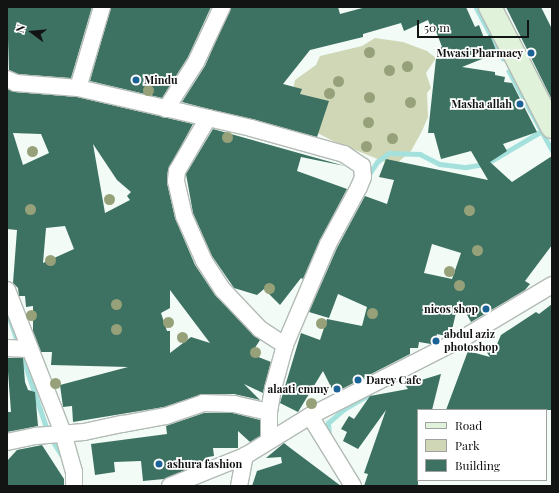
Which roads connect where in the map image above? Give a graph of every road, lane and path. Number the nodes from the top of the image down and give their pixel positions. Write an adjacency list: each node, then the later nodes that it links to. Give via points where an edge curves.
1 (102, 7): 5 (street)
2 (222, 7): 7 (street, via 196,62)
3 (490, 7): 6 (street)
4 (7, 79): 5 (street, via 16,83)
5 (78, 88): 7 (street)
6 (546, 104): 9 (street)
7 (166, 109): 8 (street)
8 (208, 118): 12 (street, via 177,171 176,181 184,216 204,261 223,290 260,329); 12 (street, via 344,154 362,166 363,177 360,187 328,244)
9 (552, 127)
10 (552, 285): 16 (street, via 465,337)
11 (7, 290): 14 (street)
12 (285, 345): 15 (street)
13 (7, 348): 14 (street)
14 (28, 349): 17 (street)
15 (269, 412): 17 (street, via 234,404 203,403 166,416); 18 (street)
16 (310, 416): 18 (street); 24 (street)
17 (63, 433): 19 (street); 21 (street, via 74,472)
18 (269, 440): 20 (street)
19 (7, 442)
20 (245, 456): 22 (street); 23 (street)
21 (74, 486)
22 (170, 486)
23 (239, 486)
24 (353, 486)

